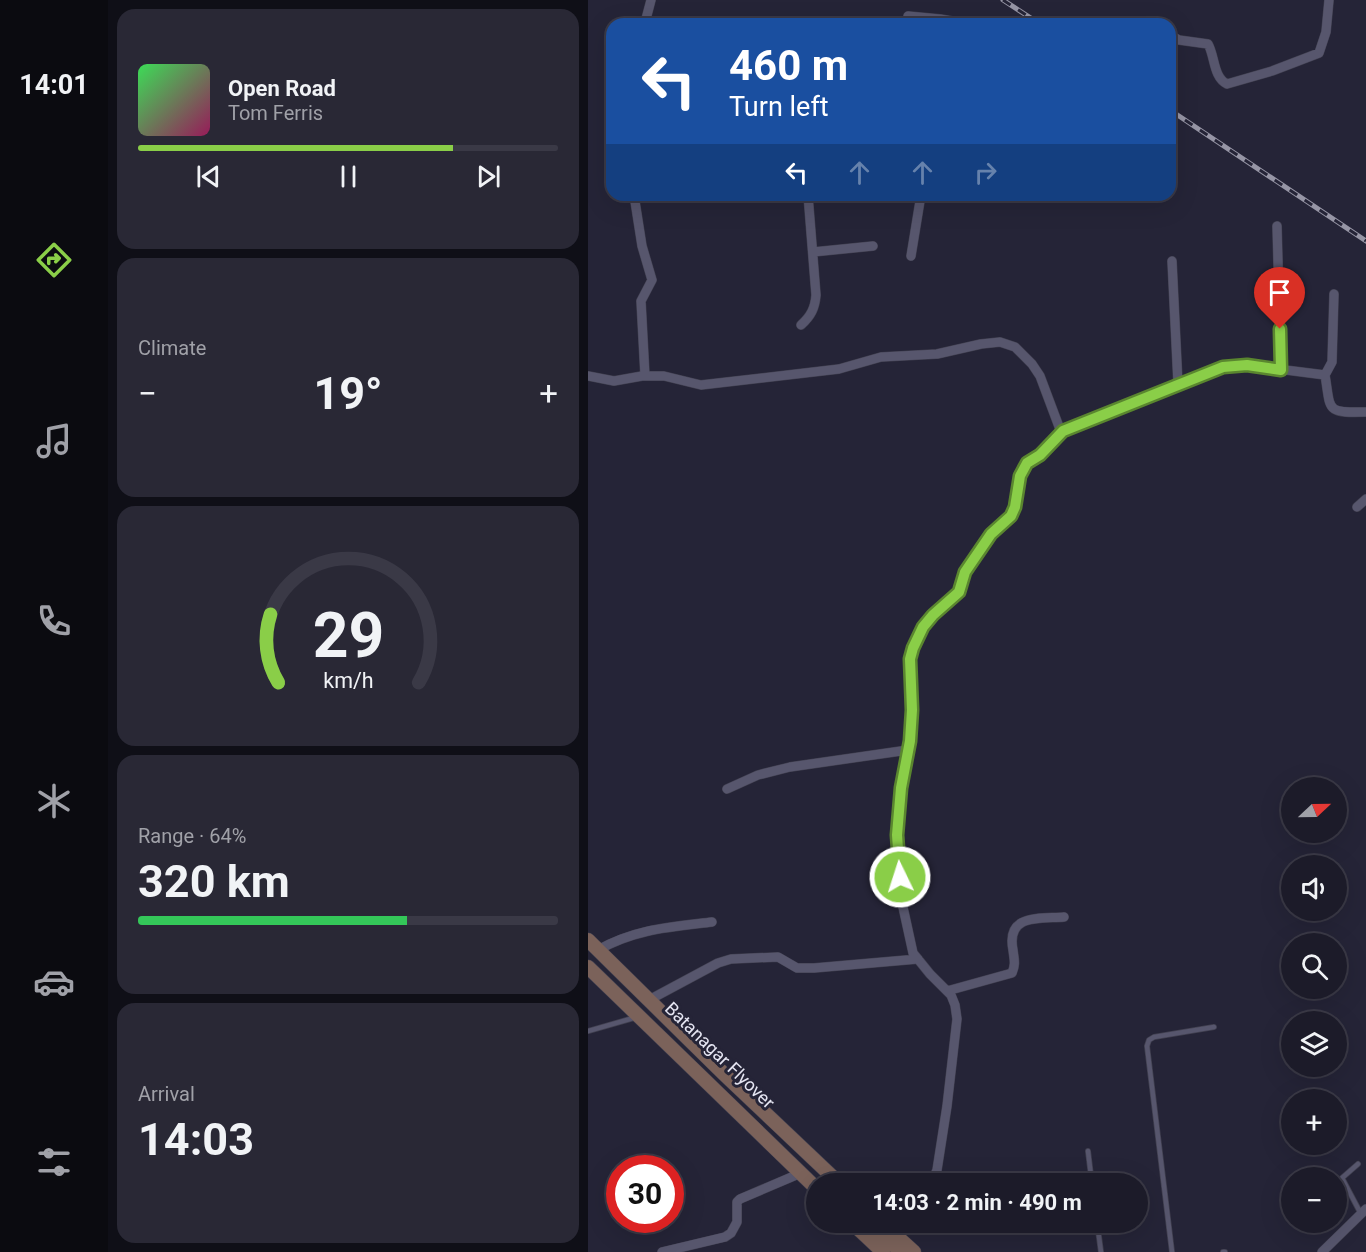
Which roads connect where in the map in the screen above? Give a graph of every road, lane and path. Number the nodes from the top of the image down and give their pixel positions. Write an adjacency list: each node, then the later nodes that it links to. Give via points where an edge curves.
1 (651, 0): 4 (street)
2 (1329, 0): 6 (street, via 1319,53 1227,84 1217,72 1208,44)
3 (908, 16): 5 (street)
4 (646, 18)
5 (929, 18)
6 (1176, 38)
7 (635, 201): 20 (street, via 652,280 641,301)
8 (809, 201): 12 (street)
9 (920, 201): 13 (street)
10 (1277, 226): 17 (street)
11 (873, 246): 12 (street)
12 (813, 252): 16 (street, via 815,302 809,318)
13 (911, 256)
14 (1172, 261): 21 (street)
15 (1334, 294): 18 (street, via 1332,362)
16 (801, 325)
17 (1281, 370): 18 (street); 21 (street, via 1247,365 1223,367)
18 (1325, 375): 22 (street, via 1331,407 1336,411)
19 (588, 376): 20 (street, via 614,381)
20 (645, 376): 23 (street, via 664,376 701,385 839,369 881,357 937,354 1000,342 1015,348 1032,364)
21 (1178, 384): 23 (street)
22 (1366, 412)
23 (1061, 432): 26 (street, via 1022,470 1011,516 991,534 965,572 959,592 923,627 910,659 912,710)
24 (1366, 499): 25 (street)
25 (1357, 507)
26 (908, 750): 27 (street, via 790,766); 31 (street, via 897,835 901,898 913,953)
27 (728, 789)
28 (1065, 917): 33 (street, via 1030,920 1012,930 1016,965 1012,973)
29 (712, 922): 30 (street, via 639,932)
30 (591, 947): 34 (street); 41 (street, Batanagar Flyover)
31 (918, 959): 33 (street); 34 (street, via 814,968 797,968 778,957 731,959)
32 (588, 966): 35 (street)
33 (947, 991): 43 (street, via 957,1019)
34 (649, 1000): 42 (street)
35 (639, 1017): 37 (lane); 40 (street)
36 (1214, 1027): 56 (lane, via 1154,1037 1147,1046)
37 (588, 1031)
38 (1088, 1151): 44 (lane)
39 (1358, 1164): 46 (lane, via 1342,1178)
40 (801, 1173): 45 (street); 51 (street, via 740,1199 735,1228 725,1237)
41 (816, 1173)
42 (828, 1173)
43 (935, 1173)
44 (1091, 1173)
45 (806, 1178)
46 (1363, 1211): 57 (street)
47 (863, 1233): 52 (street)
48 (881, 1233): 53 (street)
49 (893, 1233): 54 (street)
50 (1098, 1233): 55 (lane)
51 (662, 1252)
52 (883, 1252)
53 (901, 1252)
54 (914, 1252)
55 (1101, 1252)
56 (1172, 1252)
57 (1322, 1252)

